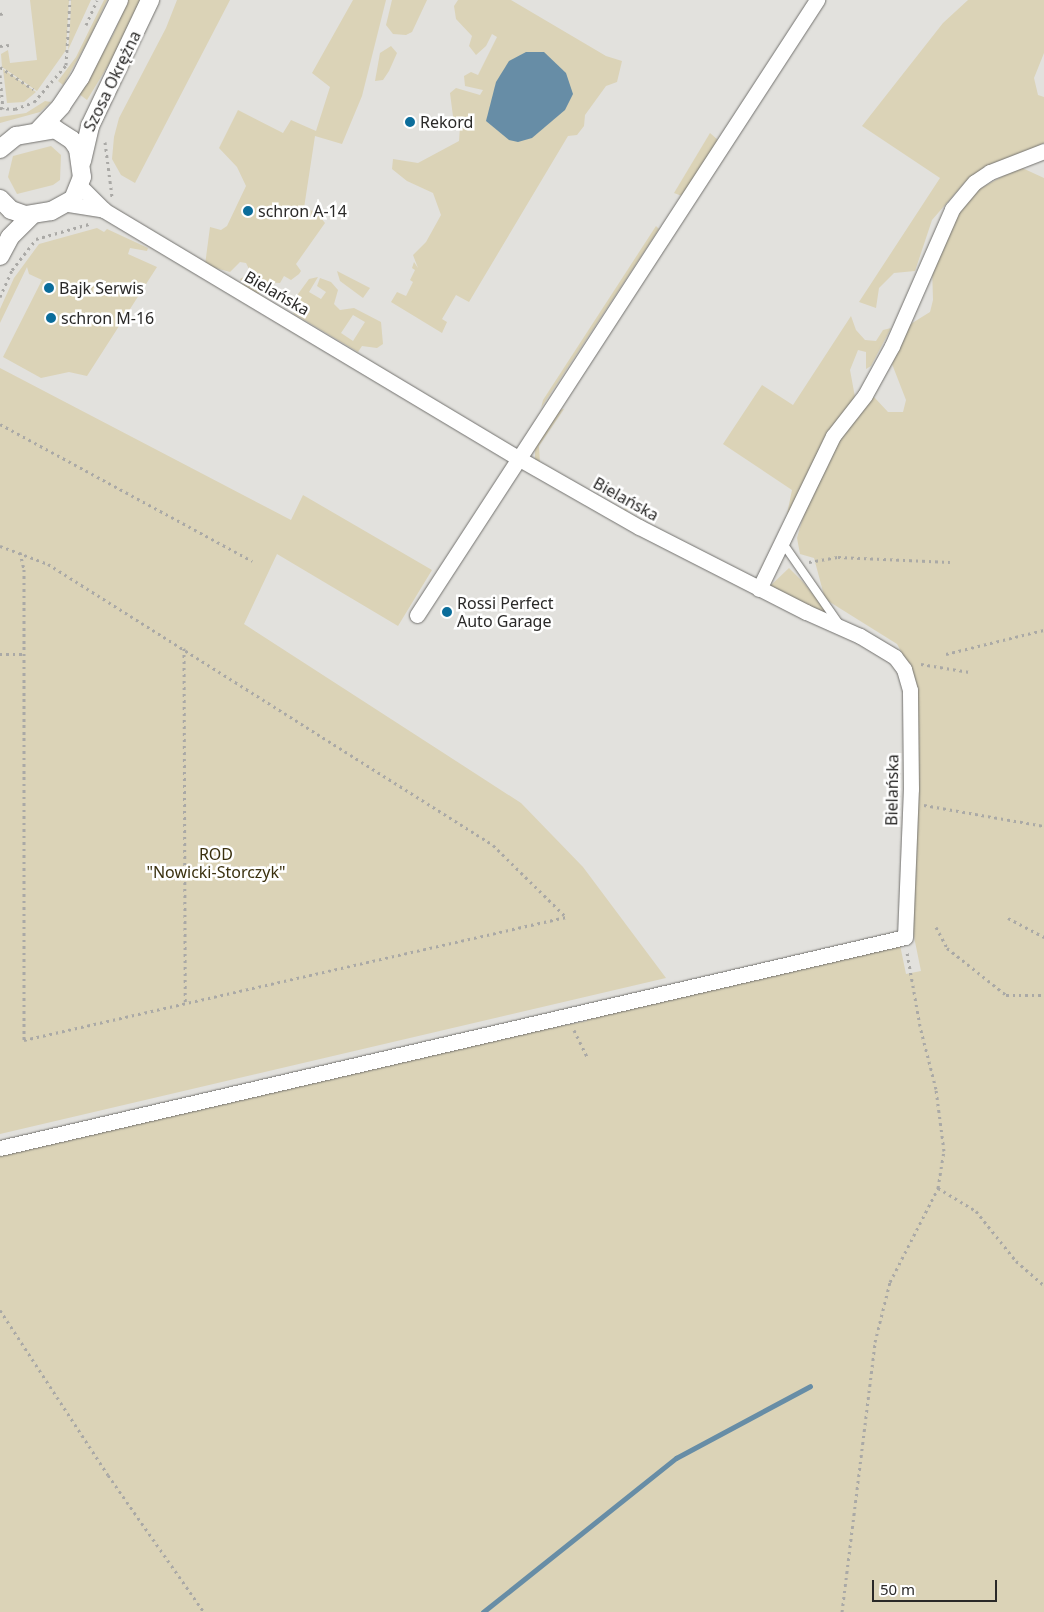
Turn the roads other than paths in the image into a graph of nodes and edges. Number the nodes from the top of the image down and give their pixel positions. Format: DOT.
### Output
graph roads {
  1 [pos="119,0"];
  2 [pos="150,0"];
  3 [pos="818,0"];
  4 [pos="39,130"];
  5 [pos="8,136"];
  6 [pos="0,149"];
  7 [pos="1044,151"];
  8 [pos="82,164"];
  9 [pos="80,186"];
  10 [pos="0,199"];
  11 [pos="68,204"];
  12 [pos="104,210"];
  13 [pos="37,214"];
  14 [pos="0,256"];
  15 [pos="518,458"];
  16 [pos="782,542"];
  17 [pos="759,589"];
  18 [pos="417,616"];
  19 [pos="842,628"];
  20 [pos="0,1148"];
  1 -- 4 [label="street, Szosa Okrężna"];
  2 -- 8 [label="street, Szosa Okrężna"];
  3 -- 15 [label="street"];
  4 -- 5 [label="street"];
  4 -- 8 [label="street"];
  5 -- 6 [label="street"];
  7 -- 16 [label="street"];
  8 -- 9 [label="street, Szosa Okrężna"];
  9 -- 11 [label="street"];
  9 -- 12 [label="street, Bielańska"];
  10 -- 13 [label="street"];
  11 -- 12 [label="street, Bielańska"];
  11 -- 13 [label="street"];
  12 -- 15 [label="street, Bielańska"];
  13 -- 14 [label="street"];
  15 -- 17 [label="street, Bielańska"];
  15 -- 18 [label="street"];
  16 -- 17 [label="street"];
  16 -- 19 [label="lane"];
  17 -- 19 [label="street, Bielańska"];
  19 -- 20 [label="street, Bielańska"];
}
